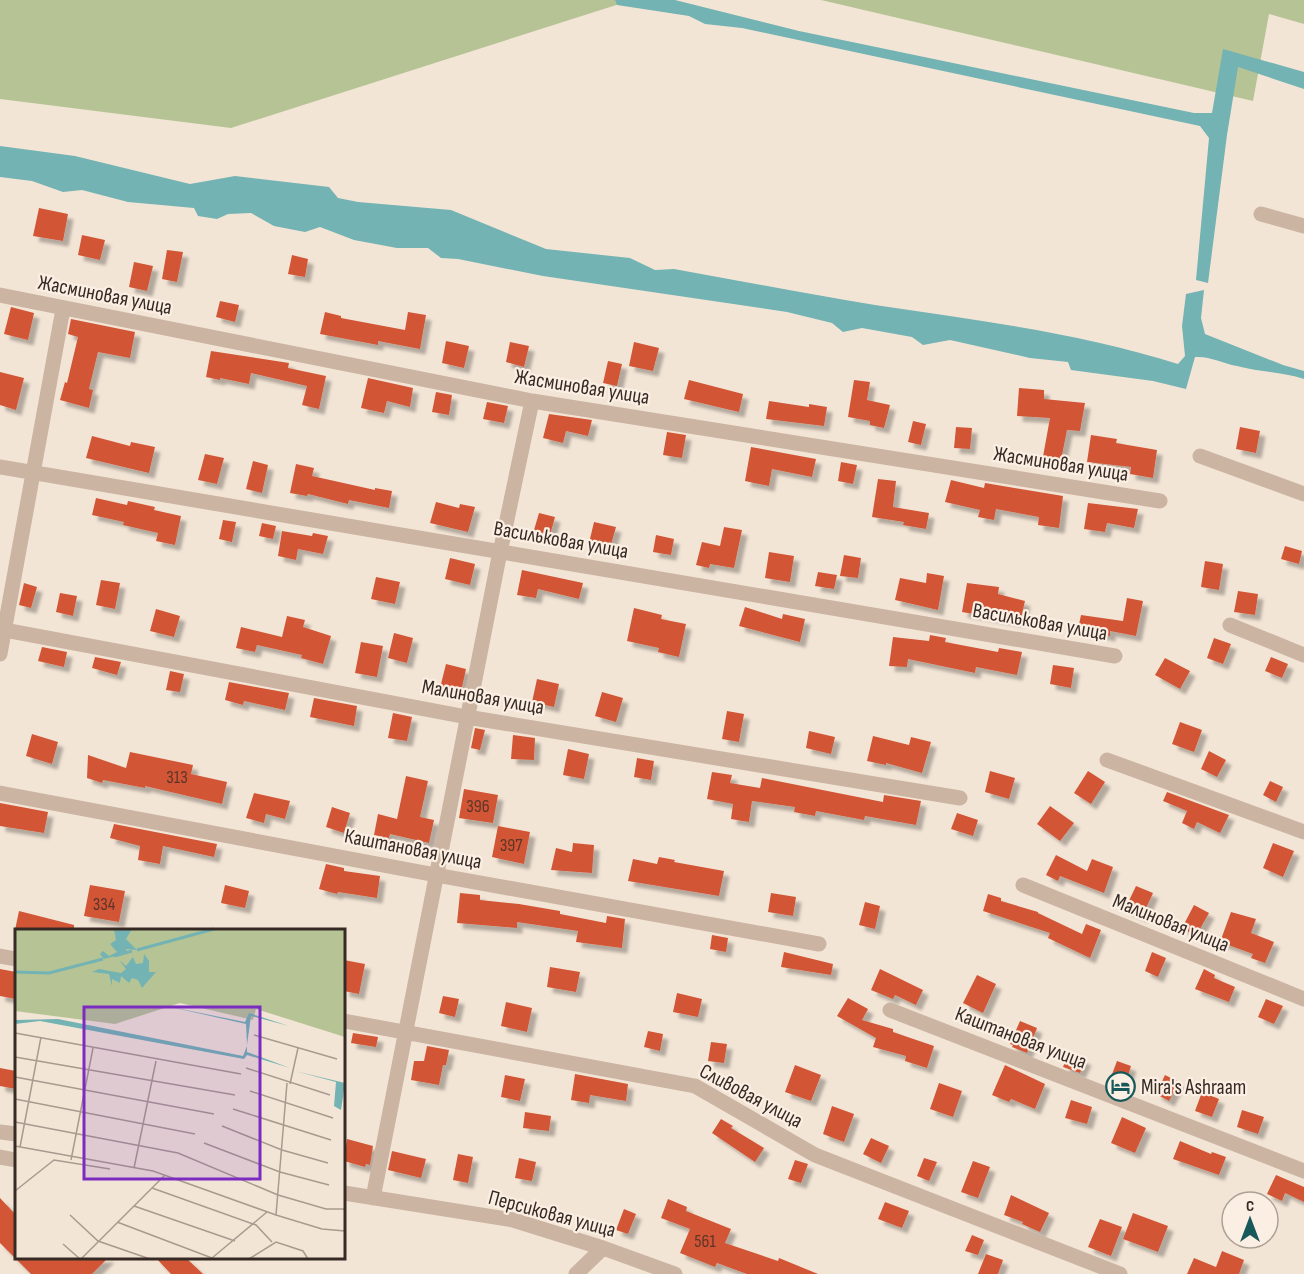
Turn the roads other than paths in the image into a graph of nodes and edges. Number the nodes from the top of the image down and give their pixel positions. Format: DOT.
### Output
graph roads {
  1 [pos="1261,214"];
  2 [pos="1304,226"];
  3 [pos="0,295"];
  4 [pos="63,309"];
  5 [pos="532,401"];
  6 [pos="1200,456"];
  7 [pos="0,467"];
  8 [pos="34,474"];
  9 [pos="1304,494"];
  10 [pos="1160,501"];
  11 [pos="500,551"];
  12 [pos="1230,625"];
  13 [pos="3,630"];
  14 [pos="0,654"];
  15 [pos="1304,655"];
  16 [pos="1115,656"];
  17 [pos="467,717"];
  18 [pos="1107,760"];
  19 [pos="0,792"];
  20 [pos="960,798"];
  21 [pos="1304,832"];
  22 [pos="436,875"];
  23 [pos="1023,885"];
  24 [pos="819,944"];
  25 [pos="0,956"];
  26 [pos="15,959"];
  27 [pos="1304,999"];
  28 [pos="890,1010"];
  29 [pos="345,1021"];
  30 [pos="405,1032"];
  31 [pos="0,1132"];
  32 [pos="15,1134"];
  33 [pos="0,1157"];
  34 [pos="15,1160"];
  35 [pos="1304,1171"];
  36 [pos="345,1193"];
  37 [pos="373,1198"];
  38 [pos="603,1248"];
  39 [pos="576,1274"];
  40 [pos="675,1274"];
  41 [pos="1120,1274"];
  1 -- 2 [label="street"];
  3 -- 4 [label="street, Жасминовая улица"];
  4 -- 5 [label="street, Жасминовая улица"];
  4 -- 8 [label="street"];
  5 -- 10 [label="street, Жасминовая улица"];
  5 -- 11 [label="street"];
  6 -- 9 [label="street"];
  7 -- 8 [label="street, Васильковая улица"];
  8 -- 11 [label="street, Васильковая улица"];
  8 -- 13 [label="street"];
  11 -- 16 [label="street, Васильковая улица"];
  11 -- 17 [label="street"];
  12 -- 15 [label="street"];
  13 -- 14 [label="street"];
  13 -- 17 [label="street, Малиновая улица"];
  17 -- 20 [label="street, Малиновая улица"];
  17 -- 22 [label="street"];
  18 -- 21 [label="street"];
  19 -- 22 [label="street, Каштановая улица"];
  22 -- 24 [label="street, Каштановая улица"];
  22 -- 30 [label="street"];
  23 -- 27 [label="street, Малиновая улица"];
  25 -- 26 [label="street"];
  28 -- 35 [label="street, Каштановая улица"];
  29 -- 30 [label="street, Сливовая улица"];
  30 -- 37 [label="street"];
  30 -- 41 [label="street, Сливовая улица"];
  31 -- 32 [label="street"];
  33 -- 34 [label="street"];
  36 -- 37 [label="street, Персиковая улица"];
  37 -- 38 [label="street, Персиковая улица"];
  38 -- 39 [label="street"];
  38 -- 40 [label="street, Персиковая улица"];
}
